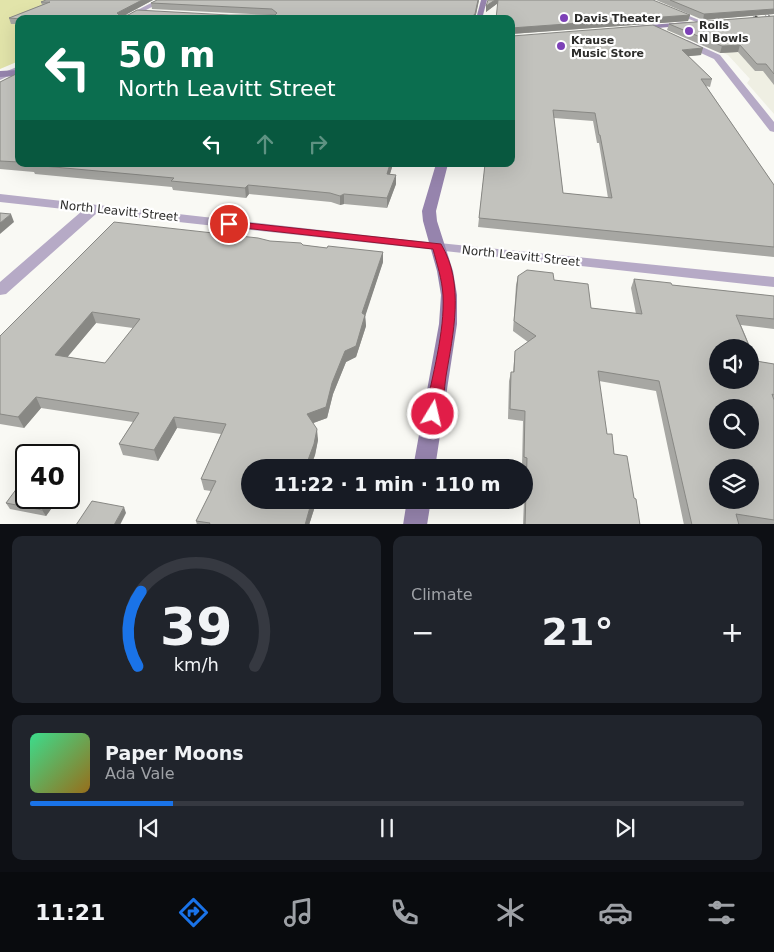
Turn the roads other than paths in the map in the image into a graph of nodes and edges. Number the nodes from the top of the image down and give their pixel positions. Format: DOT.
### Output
graph roads {
  1 [pos="162,0"];
  2 [pos="484,0"];
  3 [pos="646,0"];
  4 [pos="137,12"];
  5 [pos="154,13"];
  6 [pos="131,15"];
  7 [pos="480,15"];
  8 [pos="703,23"];
  9 [pos="712,23"];
  10 [pos="650,27"];
  11 [pos="631,29"];
  12 [pos="15,70"];
  13 [pos="15,73"];
  14 [pos="2,75"];
  15 [pos="774,129"];
  16 [pos="441,167"];
  17 [pos="0,198"];
  18 [pos="93,209"];
  19 [pos="437,247"];
  20 [pos="774,282"];
  21 [pos="0,290"];
  22 [pos="426,459"];
  23 [pos="417,509"];
  24 [pos="414,524"];
  1 -- 4 [label="street"];
  2 -- 7 [label="street"];
  3 -- 8 [label="street"];
  4 -- 5 [label="street"];
  4 -- 6 [label="street"];
  8 -- 9 [label="street"];
  8 -- 10 [label="street"];
  10 -- 11 [label="street"];
  10 -- 15 [label="street"];
  12 -- 14 [label="street"];
  13 -- 14 [label="street"];
  16 -- 19 [label="street"];
  17 -- 18 [label="street, North Leavitt Street"];
  18 -- 19 [label="street, North Leavitt Street"];
  18 -- 21 [label="street"];
  19 -- 20 [label="street, North Leavitt Street"];
  19 -- 22 [label="street"];
  23 -- 24 [label="street"];
}
